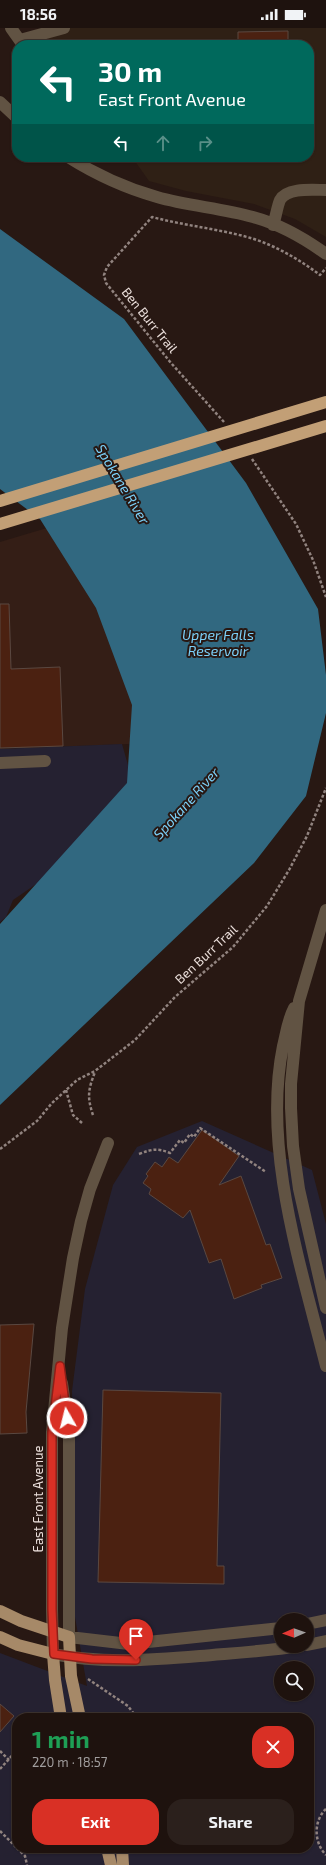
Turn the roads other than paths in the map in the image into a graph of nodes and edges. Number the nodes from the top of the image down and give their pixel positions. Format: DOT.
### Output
graph roads {
  1 [pos="11,28"];
  2 [pos="64,28"];
  3 [pos="20,40"];
  4 [pos="28,40"];
  5 [pos="0,102"];
  6 [pos="12,113"];
  7 [pos="77,162"];
  8 [pos="326,190"];
  9 [pos="273,225"];
  10 [pos="326,254"];
  11 [pos="326,402"];
  12 [pos="326,426"];
  13 [pos="0,501"];
  14 [pos="0,524"];
  15 [pos="45,761"];
  16 [pos="0,763"];
  17 [pos="326,910"];
  18 [pos="299,1001"];
  19 [pos="108,1143"];
  20 [pos="326,1308"];
  21 [pos="60,1366"];
  22 [pos="326,1366"];
  23 [pos="0,1611"];
  24 [pos="326,1620"];
  25 [pos="314,1623"];
  26 [pos="274,1629"];
  27 [pos="52,1631"];
  28 [pos="0,1637"];
  29 [pos="69,1637"];
  30 [pos="326,1641"];
  31 [pos="314,1644"];
  32 [pos="274,1649"];
  33 [pos="54,1654"];
  34 [pos="70,1657"];
  35 [pos="60,1713"];
  36 [pos="79,1713"];
  37 [pos="108,1853"];
  38 [pos="122,1853"];
  39 [pos="111,1865"];
  40 [pos="123,1865"];
  1 -- 3 [label="street"];
  2 -- 4 [label="street"];
  5 -- 6 [label="street"];
  7 -- 9 [label="street"];
  8 -- 9 [label="street"];
  9 -- 10 [label="street"];
  11 -- 13 [label="highway, bridge"];
  12 -- 14 [label="highway, bridge"];
  15 -- 16 [label="street"];
  17 -- 18 [label="street"];
  18 -- 20 [label="street"];
  18 -- 22 [label="street"];
  19 -- 21 [label="street, East Front Avenue"];
  21 -- 27 [label="street, East Front Avenue"];
  21 -- 29 [label="street, East Front Avenue"];
  23 -- 27 [label="main road"];
  24 -- 25 [label="street"];
  26 -- 29 [label="street"];
  27 -- 29 [label="main road"];
  27 -- 33 [label="street, East Front Avenue"];
  28 -- 33 [label="main road"];
  29 -- 34 [label="main road"];
  30 -- 31 [label="street"];
  32 -- 34 [label="street"];
  33 -- 34 [label="street"];
  33 -- 35 [label="main road"];
  34 -- 36 [label="main road"];
  37 -- 39 [label="main road"];
  38 -- 40 [label="main road"];
}
